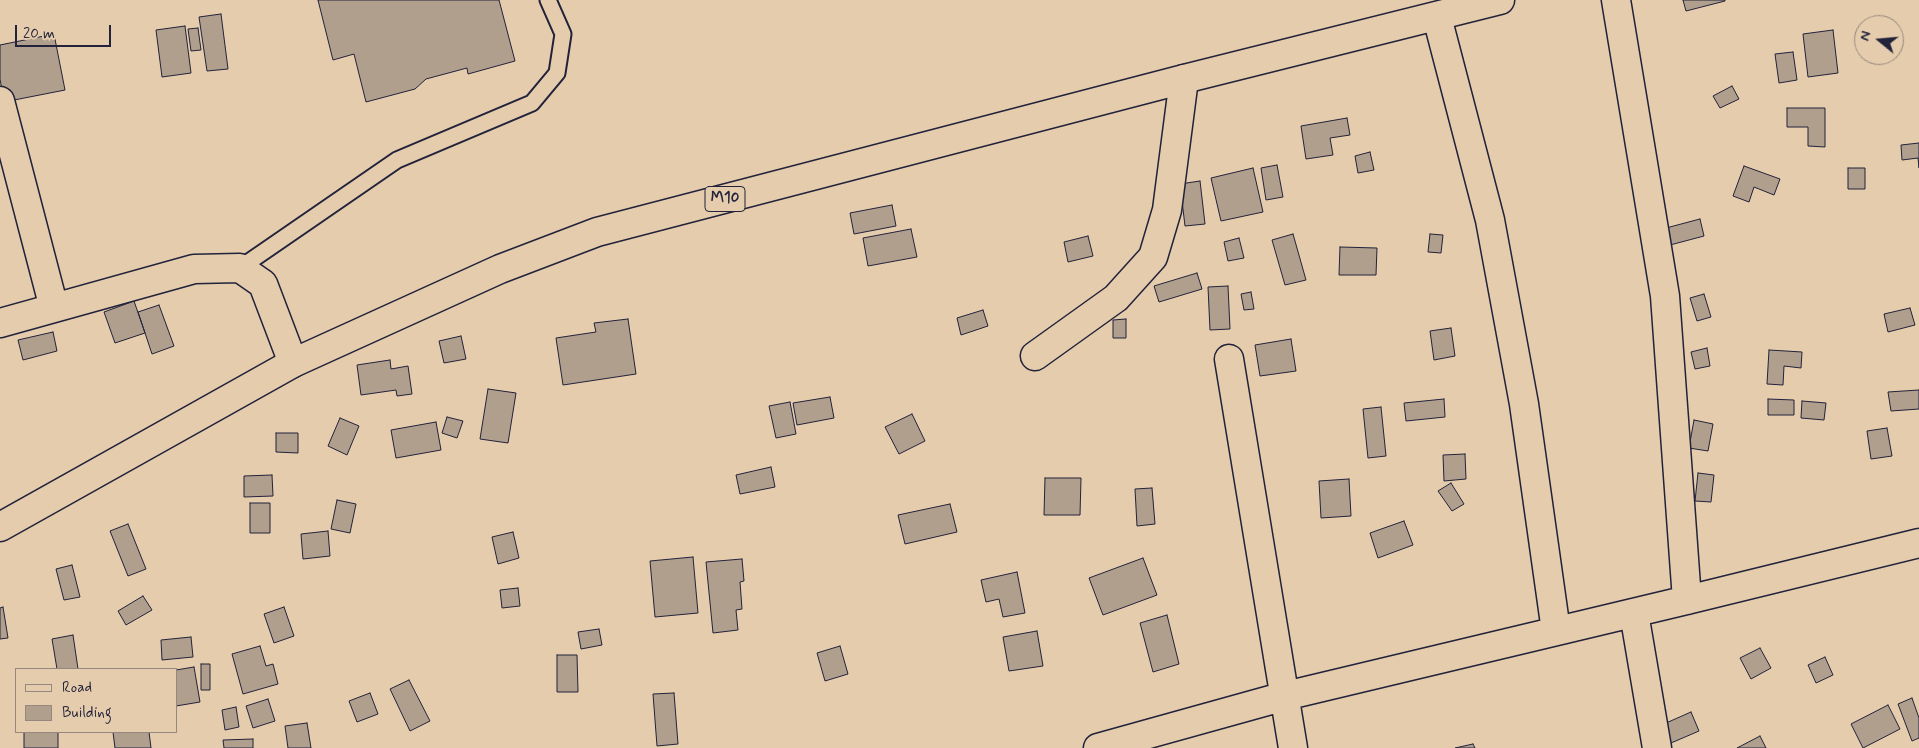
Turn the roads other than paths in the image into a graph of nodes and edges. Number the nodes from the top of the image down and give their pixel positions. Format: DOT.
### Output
graph roads {
  1 [pos="548,0"];
  2 [pos="1500,0"];
  3 [pos="1616,0"];
  4 [pos="1437,17"];
  5 [pos="1184,79"];
  6 [pos="0,101"];
  7 [pos="240,268"];
  8 [pos="54,308"];
  9 [pos="0,323"];
  10 [pos="1034,356"];
  11 [pos="1229,359"];
  12 [pos="293,363"];
  13 [pos="0,527"];
  14 [pos="1919,543"];
  15 [pos="1687,600"];
  16 [pos="1634,613"];
  17 [pos="1556,631"];
  18 [pos="1286,696"];
  19 [pos="1098,748"];
  20 [pos="1293,748"];
  21 [pos="1657,748"];
  1 -- 7 [label="lane"];
  2 -- 4 [label="street, M10"];
  3 -- 15 [label="street"];
  4 -- 5 [label="street, M10"];
  4 -- 17 [label="street"];
  5 -- 10 [label="street"];
  5 -- 12 [label="street, M10"];
  6 -- 8 [label="street"];
  7 -- 8 [label="street"];
  7 -- 12 [label="street"];
  8 -- 9 [label="street"];
  11 -- 18 [label="street"];
  12 -- 13 [label="street, M10"];
  14 -- 15 [label="street"];
  15 -- 16 [label="street"];
  16 -- 17 [label="street"];
  16 -- 21 [label="street"];
  17 -- 18 [label="street"];
  18 -- 19 [label="street"];
  18 -- 20 [label="street"];
}
